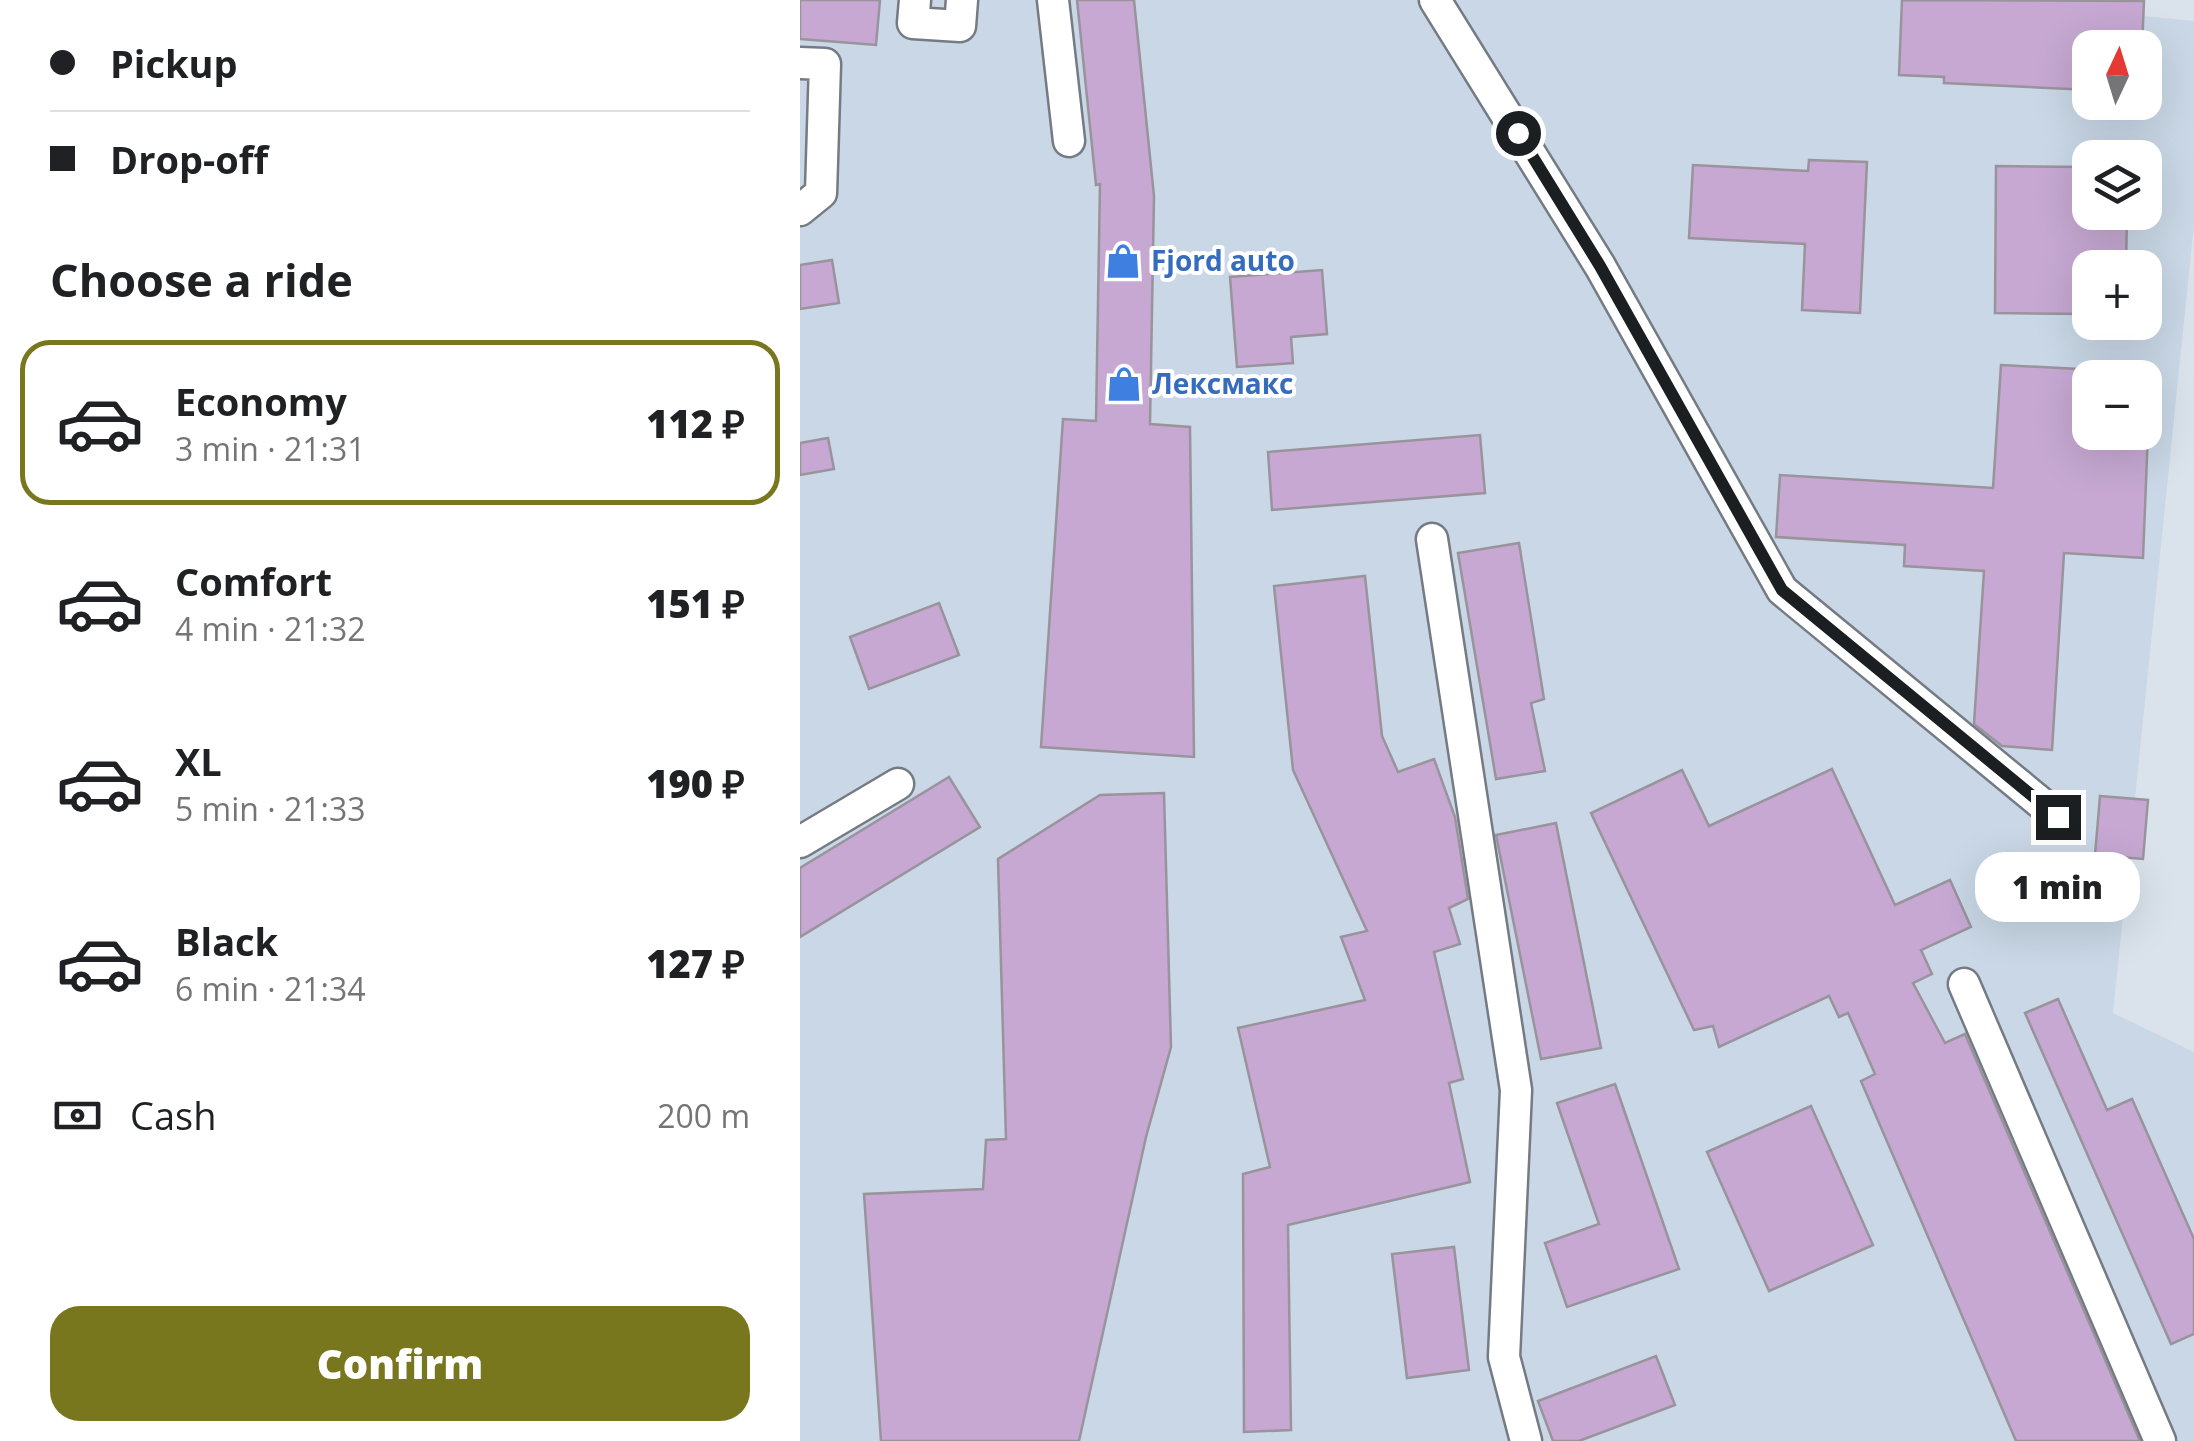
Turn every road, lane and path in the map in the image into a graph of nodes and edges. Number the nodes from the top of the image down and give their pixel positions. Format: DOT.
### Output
graph roads {
  1 [pos="914,0"];
  2 [pos="962,0"];
  3 [pos="1053,0"];
  4 [pos="1436,0"];
  5 [pos="800,62"];
  6 [pos="1069,141"];
  7 [pos="800,210"];
  8 [pos="1432,539"];
  9 [pos="898,784"];
  10 [pos="2058,817"];
  11 [pos="800,842"];
  12 [pos="1964,984"];
  13 [pos="1526,1441"];
  14 [pos="2160,1441"];
  1 -- 2 [label="lane"];
  3 -- 6 [label="lane"];
  4 -- 10 [label="lane"];
  5 -- 7 [label="lane"];
  8 -- 13 [label="lane"];
  9 -- 11 [label="lane"];
  12 -- 14 [label="lane"];
}
